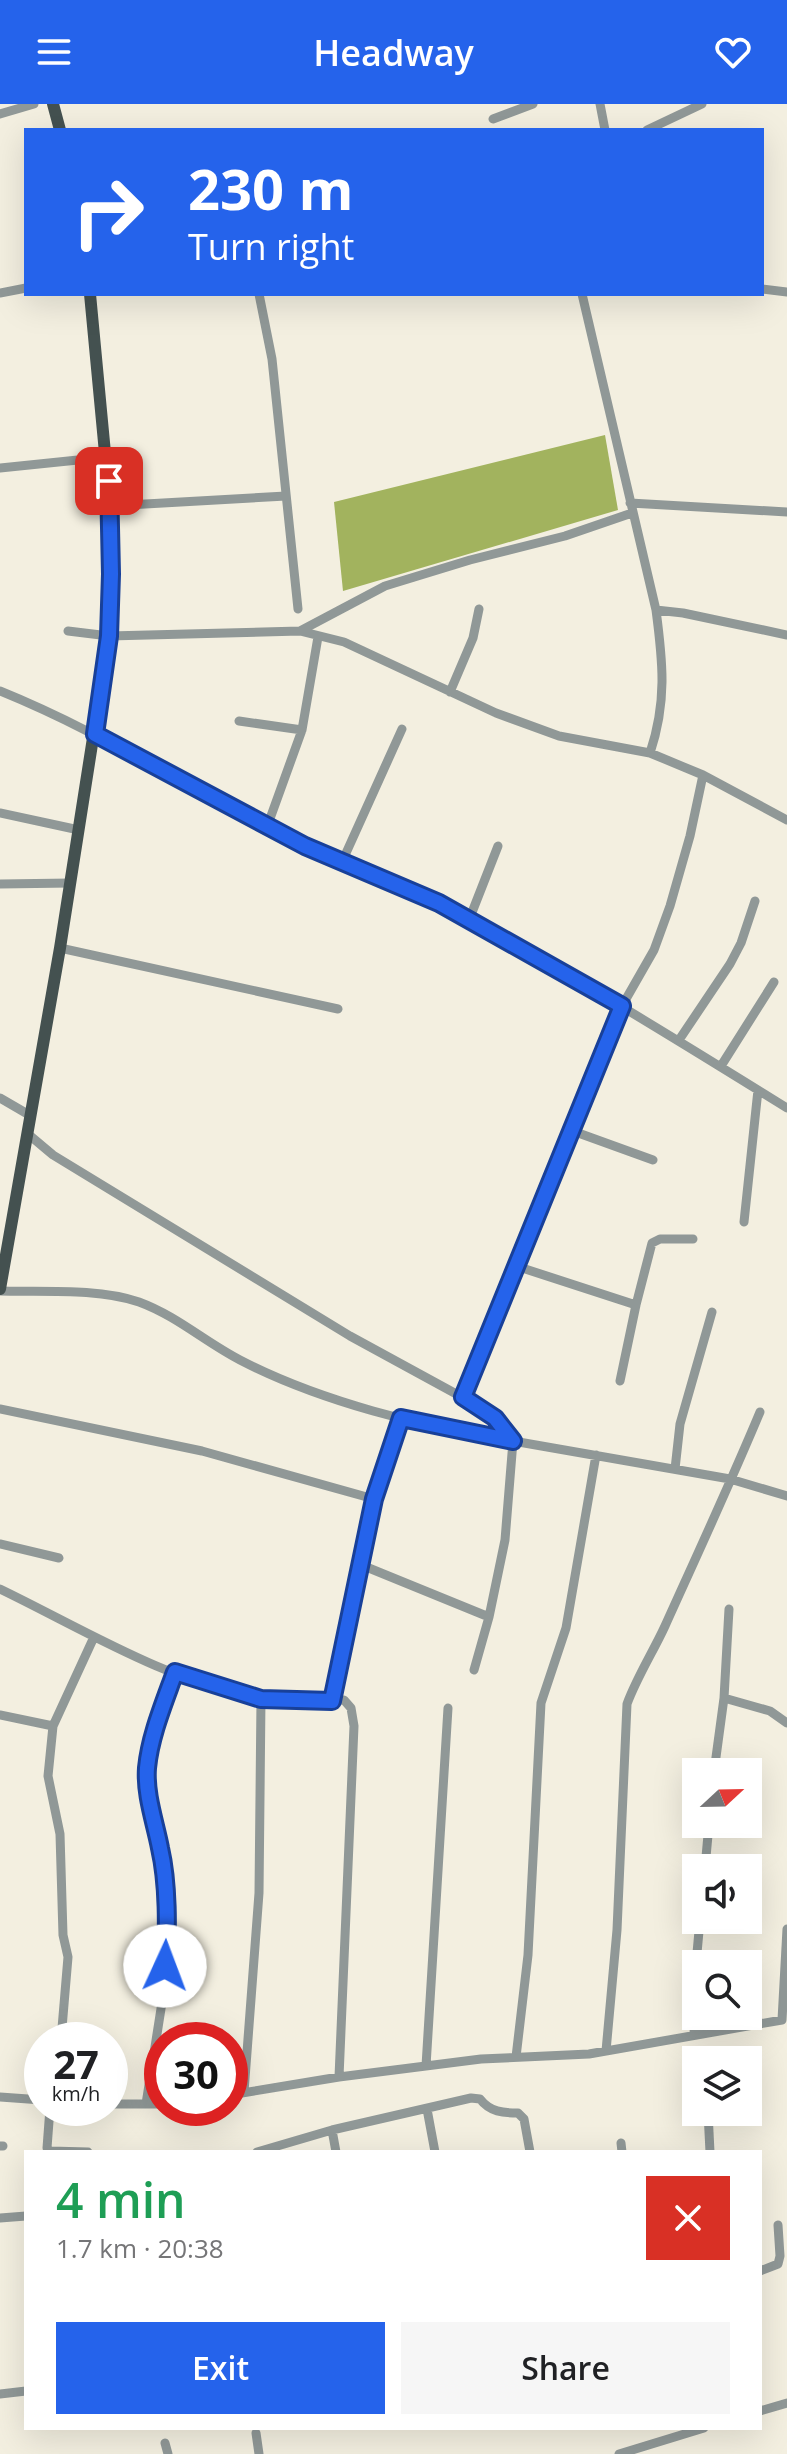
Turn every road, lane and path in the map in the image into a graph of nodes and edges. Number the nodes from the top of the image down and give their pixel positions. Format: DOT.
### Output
graph roads {
  1 [pos="34,104"];
  2 [pos="53,104"];
  3 [pos="533,104"];
  4 [pos="600,104"];
  5 [pos="702,104"];
  6 [pos="0,114"];
  7 [pos="493,119"];
  8 [pos="59,128"];
  9 [pos="605,128"];
  10 [pos="651,128"];
  11 [pos="24,288"];
  12 [pos="764,289"];
  13 [pos="787,292"];
  14 [pos="0,293"];
  15 [pos="90,296"];
  16 [pos="259,296"];
  17 [pos="582,296"];
  18 [pos="107,457"];
  19 [pos="0,468"];
  20 [pos="286,496"];
  21 [pos="110,506"];
  22 [pos="631,508"];
  23 [pos="787,512"];
  24 [pos="298,609"];
  25 [pos="479,609"];
  26 [pos="656,610"];
  27 [pos="68,631"];
  28 [pos="300,631"];
  29 [pos="787,635"];
  30 [pos="109,636"];
  31 [pos="318,637"];
  32 [pos="0,691"];
  33 [pos="450,692"];
  34 [pos="239,721"];
  35 [pos="402,729"];
  36 [pos="302,730"];
  37 [pos="95,734"];
  38 [pos="650,753"];
  39 [pos="703,775"];
  40 [pos="0,813"];
  41 [pos="787,820"];
  42 [pos="267,827"];
  43 [pos="79,830"];
  44 [pos="498,846"];
  45 [pos="342,862"];
  46 [pos="71,883"];
  47 [pos="0,884"];
  48 [pos="755,901"];
  49 [pos="469,920"];
  50 [pos="60,948"];
  51 [pos="774,982"];
  52 [pos="622,1006"];
  53 [pos="338,1009"];
  54 [pos="679,1040"];
  55 [pos="721,1066"];
  56 [pos="758,1090"];
  57 [pos="0,1098"];
  58 [pos="787,1108"];
  59 [pos="31,1116"];
  60 [pos="570,1130"];
  61 [pos="28,1134"];
  62 [pos="653,1160"];
  63 [pos="744,1222"];
  64 [pos="5,1230"];
  65 [pos="693,1239"];
  66 [pos="516,1266"];
  67 [pos="0,1290"];
  68 [pos="636,1305"];
  69 [pos="712,1312"];
  70 [pos="620,1381"];
  71 [pos="463,1397"];
  72 [pos="0,1409"];
  73 [pos="760,1412"];
  74 [pos="401,1418"];
  75 [pos="513,1441"];
  76 [pos="596,1455"];
  77 [pos="675,1469"];
  78 [pos="730,1479"];
  79 [pos="787,1496"];
  80 [pos="374,1499"];
  81 [pos="0,1544"];
  82 [pos="59,1558"];
  83 [pos="359,1564"];
  84 [pos="0,1589"];
  85 [pos="729,1609"];
  86 [pos="489,1617"];
  87 [pos="94,1637"];
  88 [pos="474,1670"];
  89 [pos="175,1672"];
  90 [pos="724,1698"];
  91 [pos="261,1699"];
  92 [pos="332,1701"];
  93 [pos="448,1708"];
  94 [pos="0,1715"];
  95 [pos="787,1723"];
  96 [pos="53,1726"];
  97 [pos="716,1758"];
  98 [pos="787,1929"];
  99 [pos="785,2020"];
  100 [pos="63,2022"];
  101 [pos="159,2022"];
  102 [pos="694,2030"];
  103 [pos="694,2035"];
  104 [pos="248,2043"];
  105 [pos="606,2051"];
  106 [pos="516,2057"];
  107 [pos="426,2066"];
  108 [pos="339,2077"];
  109 [pos="248,2091"];
  110 [pos="0,2097"];
  111 [pos="24,2099"];
  112 [pos="427,2109"];
  113 [pos="49,2126"];
  114 [pos="709,2126"];
  115 [pos="332,2130"];
  116 [pos="49,2150"];
  117 [pos="264,2150"];
  118 [pos="336,2150"];
  119 [pos="435,2150"];
  120 [pos="530,2150"];
  121 [pos="710,2150"];
  122 [pos="24,2216"];
  123 [pos="0,2218"];
  124 [pos="778,2225"];
  125 [pos="762,2270"];
  126 [pos="24,2391"];
  127 [pos="0,2394"];
  128 [pos="787,2403"];
  129 [pos="762,2410"];
  130 [pos="680,2431"];
  131 [pos="256,2433"];
  132 [pos="259,2454"];
  133 [pos="619,2454"];
  1 -- 6 [label="street"];
  2 -- 8 [label="main road"];
  3 -- 7 [label="street"];
  4 -- 9 [label="street"];
  5 -- 10 [label="street"];
  11 -- 14 [label="street"];
  12 -- 13 [label="street"];
  15 -- 18 [label="main road"];
  16 -- 20 [label="street"];
  17 -- 22 [label="street"];
  18 -- 19 [label="street"];
  18 -- 21 [label="main road"];
  20 -- 21 [label="street"];
  20 -- 24 [label="street"];
  21 -- 30 [label="main road"];
  22 -- 23 [label="street"];
  22 -- 26 [label="street"];
  22 -- 28 [label="street"];
  25 -- 33 [label="street"];
  26 -- 29 [label="street"];
  26 -- 38 [label="street"];
  27 -- 30 [label="street"];
  28 -- 30 [label="street"];
  28 -- 31 [label="street"];
  30 -- 37 [label="main road"];
  31 -- 33 [label="street"];
  31 -- 36 [label="street"];
  32 -- 37 [label="street"];
  33 -- 38 [label="street"];
  34 -- 36 [label="street"];
  35 -- 45 [label="street"];
  36 -- 42 [label="street"];
  37 -- 42 [label="street"];
  37 -- 43 [label="main road"];
  38 -- 39 [label="street"];
  39 -- 41 [label="street"];
  39 -- 52 [label="street"];
  40 -- 43 [label="street"];
  42 -- 45 [label="street"];
  43 -- 46 [label="main road"];
  44 -- 49 [label="street"];
  45 -- 49 [label="street"];
  46 -- 47 [label="street"];
  46 -- 50 [label="main road"];
  48 -- 54 [label="street"];
  49 -- 52 [label="street"];
  50 -- 53 [label="street"];
  50 -- 59 [label="main road"];
  51 -- 55 [label="street"];
  52 -- 54 [label="street"];
  52 -- 60 [label="street"];
  54 -- 55 [label="street"];
  55 -- 56 [label="street"];
  56 -- 58 [label="street"];
  56 -- 63 [label="street"];
  57 -- 59 [label="street"];
  59 -- 61 [label="main road"];
  60 -- 62 [label="street"];
  60 -- 66 [label="street"];
  61 -- 64 [label="main road"];
  61 -- 71 [label="street"];
  64 -- 67 [label="main road"];
  65 -- 68 [label="street"];
  66 -- 68 [label="street"];
  66 -- 71 [label="street"];
  67 -- 74 [label="street"];
  68 -- 70 [label="street"];
  69 -- 77 [label="street"];
  71 -- 75 [label="street"];
  72 -- 80 [label="street"];
  73 -- 78 [label="street"];
  74 -- 75 [label="street"];
  74 -- 80 [label="street"];
  75 -- 76 [label="street"];
  75 -- 86 [label="street"];
  76 -- 77 [label="street"];
  76 -- 106 [label="street"];
  77 -- 78 [label="street"];
  78 -- 79 [label="street"];
  78 -- 105 [label="street"];
  80 -- 83 [label="street"];
  81 -- 82 [label="street"];
  83 -- 86 [label="street"];
  83 -- 92 [label="street"];
  84 -- 87 [label="street"];
  85 -- 90 [label="street"];
  86 -- 88 [label="street"];
  87 -- 89 [label="street"];
  87 -- 96 [label="street"];
  89 -- 91 [label="street"];
  89 -- 101 [label="street"];
  90 -- 95 [label="street"];
  90 -- 97 [label="street"];
  91 -- 92 [label="street"];
  91 -- 104 [label="street"];
  92 -- 108 [label="street"];
  93 -- 107 [label="street"];
  94 -- 96 [label="street"];
  96 -- 100 [label="street"];
  98 -- 99 [label="street"];
  99 -- 103 [label="street"];
  102 -- 103 [label="street"];
  103 -- 105 [label="street"];
  105 -- 106 [label="street"];
  106 -- 107 [label="street"];
  107 -- 108 [label="street"];
  108 -- 109 [label="street"];
  110 -- 111 [label="street"];
  112 -- 115 [label="street"];
  112 -- 119 [label="street"];
  112 -- 120 [label="street"];
  113 -- 116 [label="street"];
  114 -- 121 [label="street"];
  115 -- 117 [label="street"];
  115 -- 118 [label="street"];
  122 -- 123 [label="street"];
  124 -- 125 [label="street"];
  126 -- 127 [label="street"];
  128 -- 129 [label="street"];
  130 -- 133 [label="street"];
  131 -- 132 [label="street"];
}
